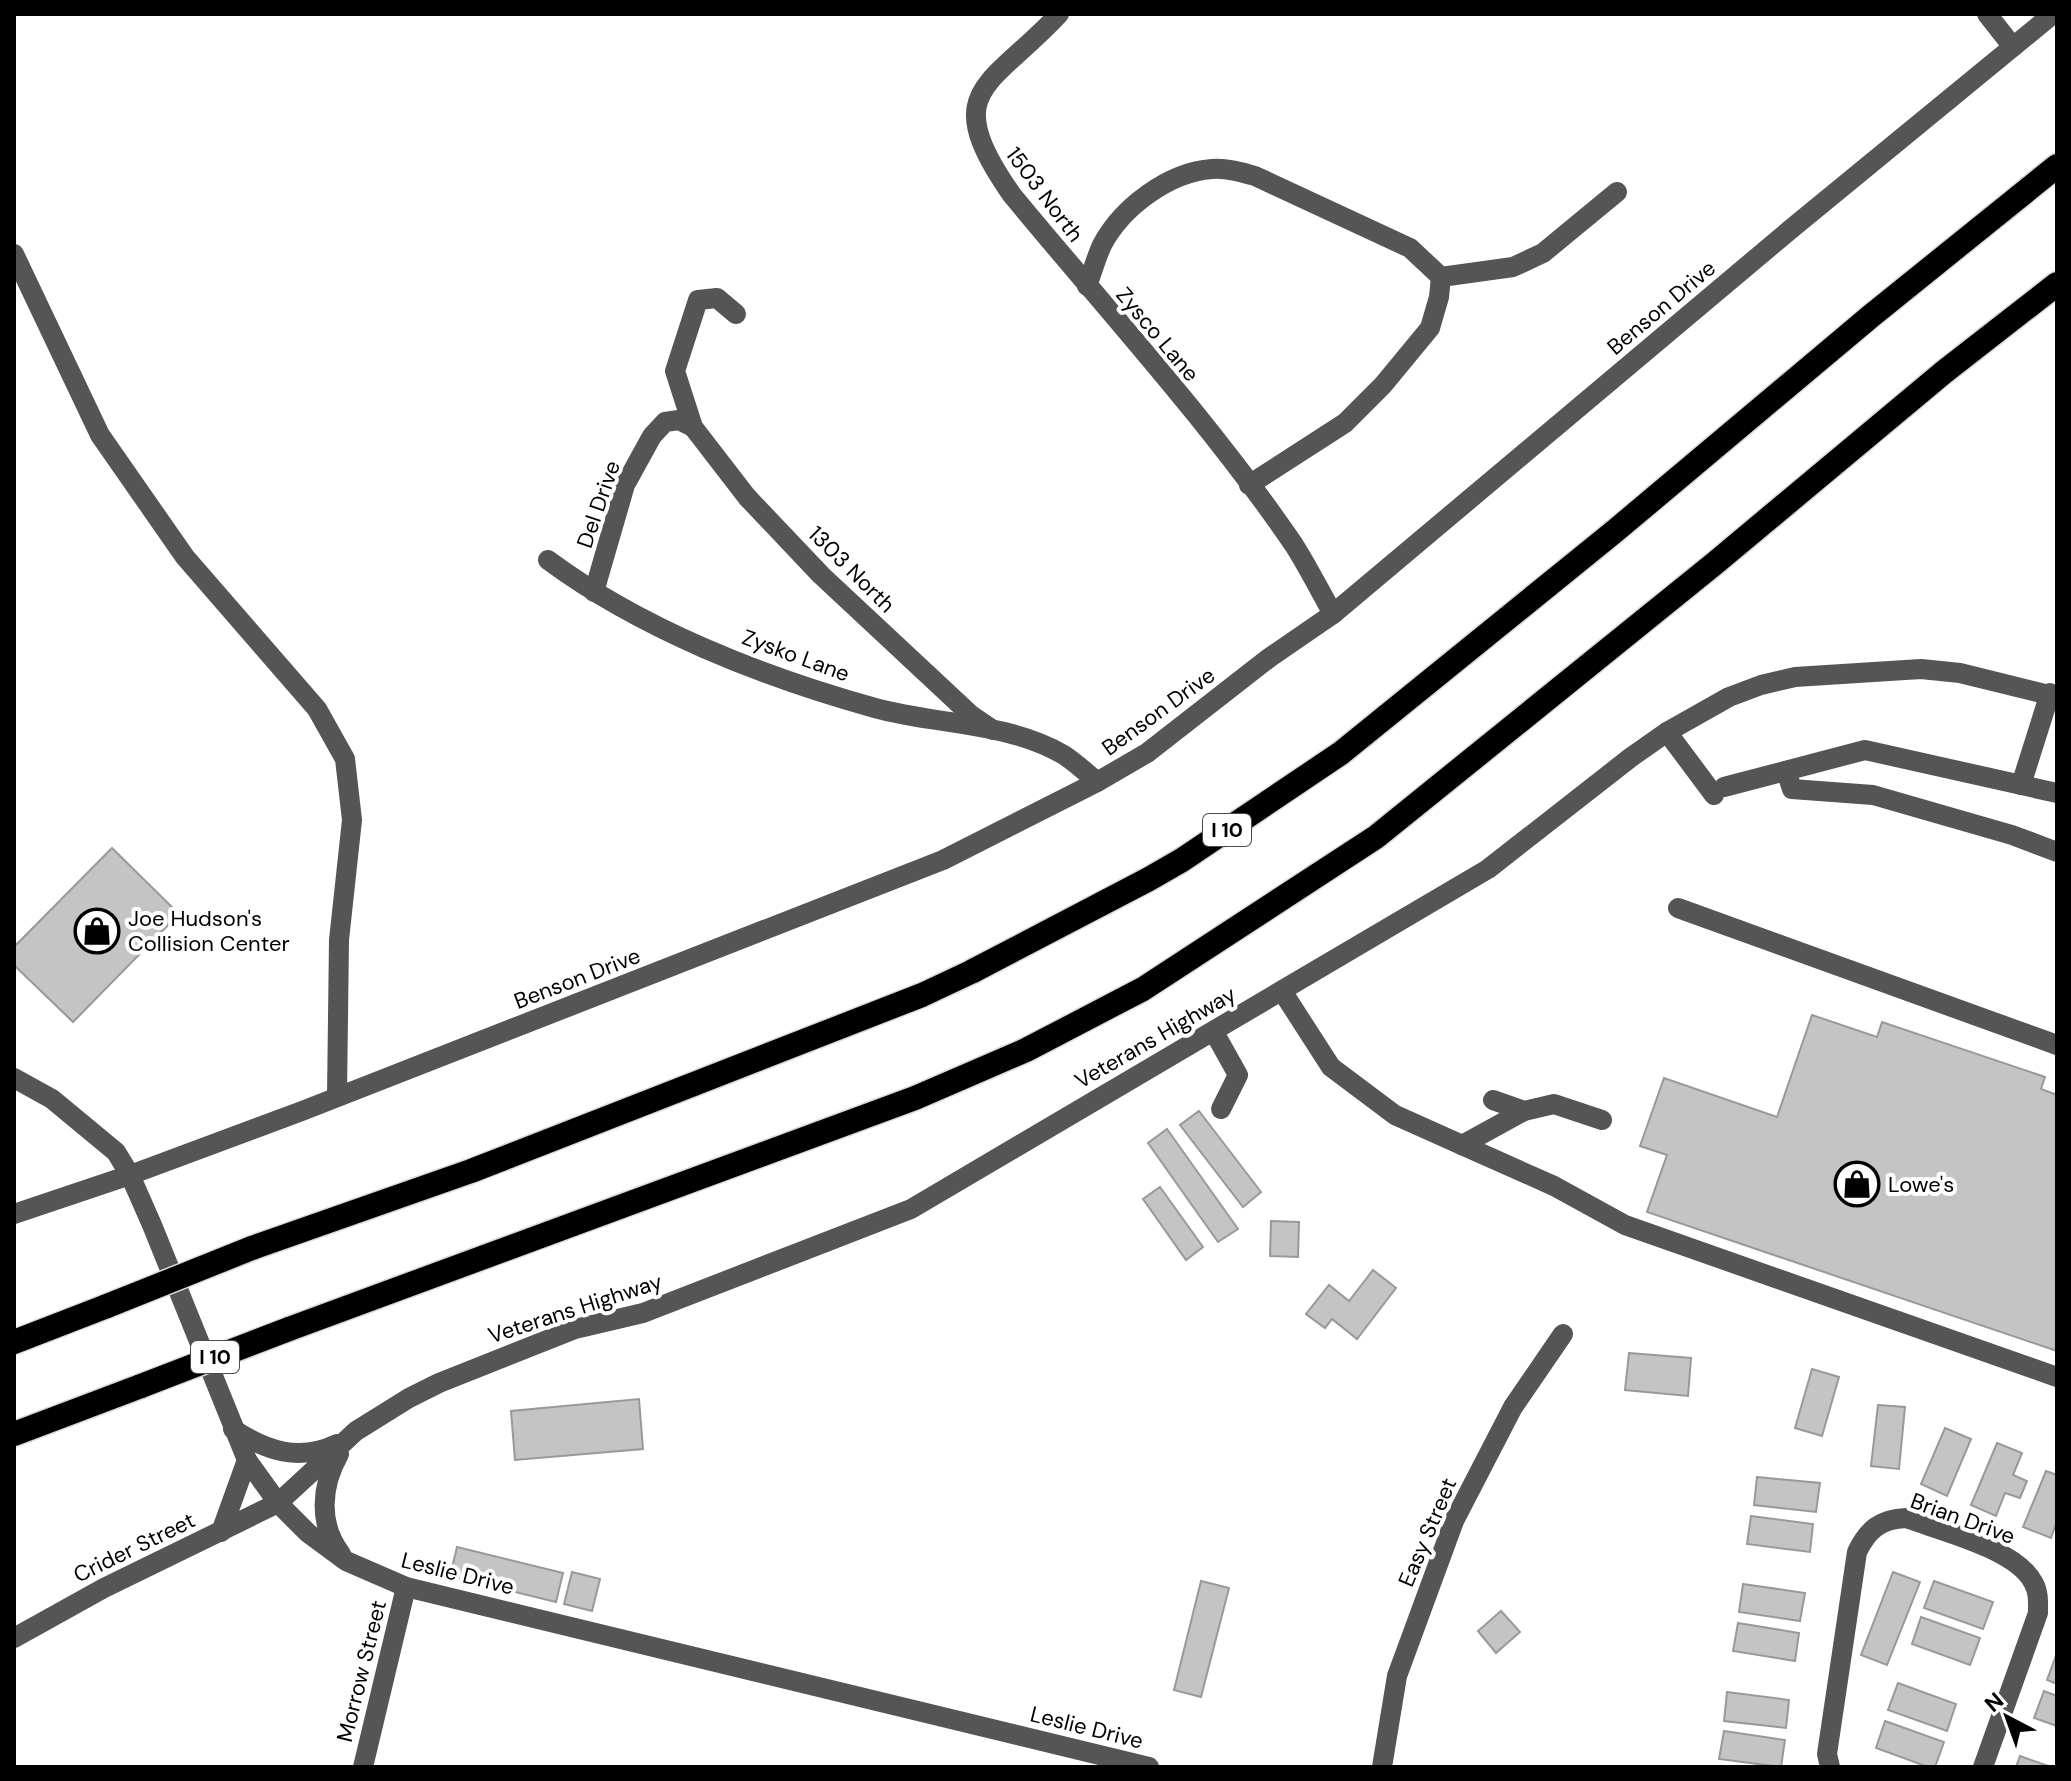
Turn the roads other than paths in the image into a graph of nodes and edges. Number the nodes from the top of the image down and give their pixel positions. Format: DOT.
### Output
graph roads {
  1 [pos="1059,14"];
  2 [pos="1987,14"];
  3 [pos="2053,14"];
  4 [pos="2013,47"];
  5 [pos="2057,151"];
  6 [pos="2057,166"];
  7 [pos="1617,192"];
  8 [pos="14,254"];
  9 [pos="1931,270"];
  10 [pos="1441,277"];
  11 [pos="2056,285"];
  12 [pos="1087,286"];
  13 [pos="736,314"];
  14 [pos="693,427"];
  15 [pos="1249,485"];
  16 [pos="548,560"];
  17 [pos="594,592"];
  18 [pos="1333,614"];
  19 [pos="2053,695"];
  20 [pos="993,730"];
  21 [pos="1667,732"];
  22 [pos="1786,771"];
  23 [pos="1097,782"];
  24 [pos="2021,785"];
  25 [pos="2057,793"];
  26 [pos="2057,852"];
  27 [pos="1678,908"];
  28 [pos="1282,991"];
  29 [pos="1214,1032"];
  30 [pos="2057,1045"];
  31 [pos="14,1078"];
  32 [pos="337,1096"];
  33 [pos="1493,1100"];
  34 [pos="1221,1109"];
  35 [pos="1524,1111"];
  36 [pos="1602,1120"];
  37 [pos="1462,1145"];
  38 [pos="130,1175"];
  39 [pos="14,1214"];
  40 [pos="1563,1334"];
  41 [pos="14,1342"];
  42 [pos="2057,1377"];
  43 [pos="233,1429"];
  44 [pos="14,1434"];
  45 [pos="348,1439"];
  46 [pos="247,1460"];
  47 [pos="278,1503"];
  48 [pos="221,1532"];
  49 [pos="346,1561"];
  50 [pos="406,1587"];
  51 [pos="14,1638"];
  52 [pos="363,1767"];
  53 [pos="1149,1767"];
  54 [pos="1382,1767"];
  55 [pos="1830,1767"];
  56 [pos="1983,1767"];
  1 -- 12 [label="street, 1503 North"];
  2 -- 4 [label="street"];
  3 -- 4 [label="street, Benson Drive"];
  4 -- 18 [label="street, Benson Drive"];
  5 -- 9 [label="highway"];
  6 -- 9 [label="highway, I 10"];
  7 -- 10 [label="street"];
  8 -- 32 [label="street"];
  9 -- 41 [label="highway, I 10, bridge"];
  10 -- 12 [label="street, Zysco Lane"];
  10 -- 15 [label="street"];
  11 -- 44 [label="highway, I 10, bridge"];
  12 -- 15 [label="street, Zysco Lane"];
  13 -- 14 [label="street, 1303 North"];
  14 -- 17 [label="street, Del Drive"];
  14 -- 20 [label="street, 1303 North"];
  15 -- 18 [label="street, Zysco Lane"];
  16 -- 17 [label="street, Zysko Lane"];
  17 -- 20 [label="street, Zysko Lane"];
  18 -- 23 [label="street, Benson Drive"];
  19 -- 21 [label="street, Veterans Highway"];
  19 -- 24 [label="street"];
  20 -- 23 [label="street"];
  21 -- 22 [label="street"];
  21 -- 28 [label="street, Veterans Highway"];
  22 -- 24 [label="street"];
  22 -- 26 [label="street"];
  23 -- 32 [label="street, Benson Drive"];
  24 -- 25 [label="street"];
  27 -- 30 [label="street"];
  28 -- 29 [label="street, Veterans Highway"];
  28 -- 37 [label="street"];
  29 -- 34 [label="street"];
  29 -- 45 [label="street, Veterans Highway"];
  31 -- 38 [label="street, Leslie Drive"];
  32 -- 38 [label="street, Benson Drive"];
  33 -- 35 [label="street"];
  35 -- 36 [label="street"];
  35 -- 37 [label="street"];
  37 -- 42 [label="street"];
  38 -- 39 [label="street, Benson Drive"];
  38 -- 43 [label="street, Leslie Drive"];
  40 -- 54 [label="street, Easy Street"];
  43 -- 45 [label="street"];
  43 -- 46 [label="street, Leslie Drive"];
  45 -- 47 [label="street, Veterans Highway"];
  45 -- 49 [label="street"];
  46 -- 47 [label="street, Leslie Drive"];
  46 -- 48 [label="street"];
  47 -- 48 [label="street, Crider Street"];
  47 -- 49 [label="street, Leslie Drive"];
  48 -- 51 [label="street, Crider Street"];
  49 -- 50 [label="street, Leslie Drive"];
  50 -- 52 [label="street, Morrow Street"];
  50 -- 53 [label="street, Leslie Drive"];
  55 -- 56 [label="street, Brian Drive"];
}
